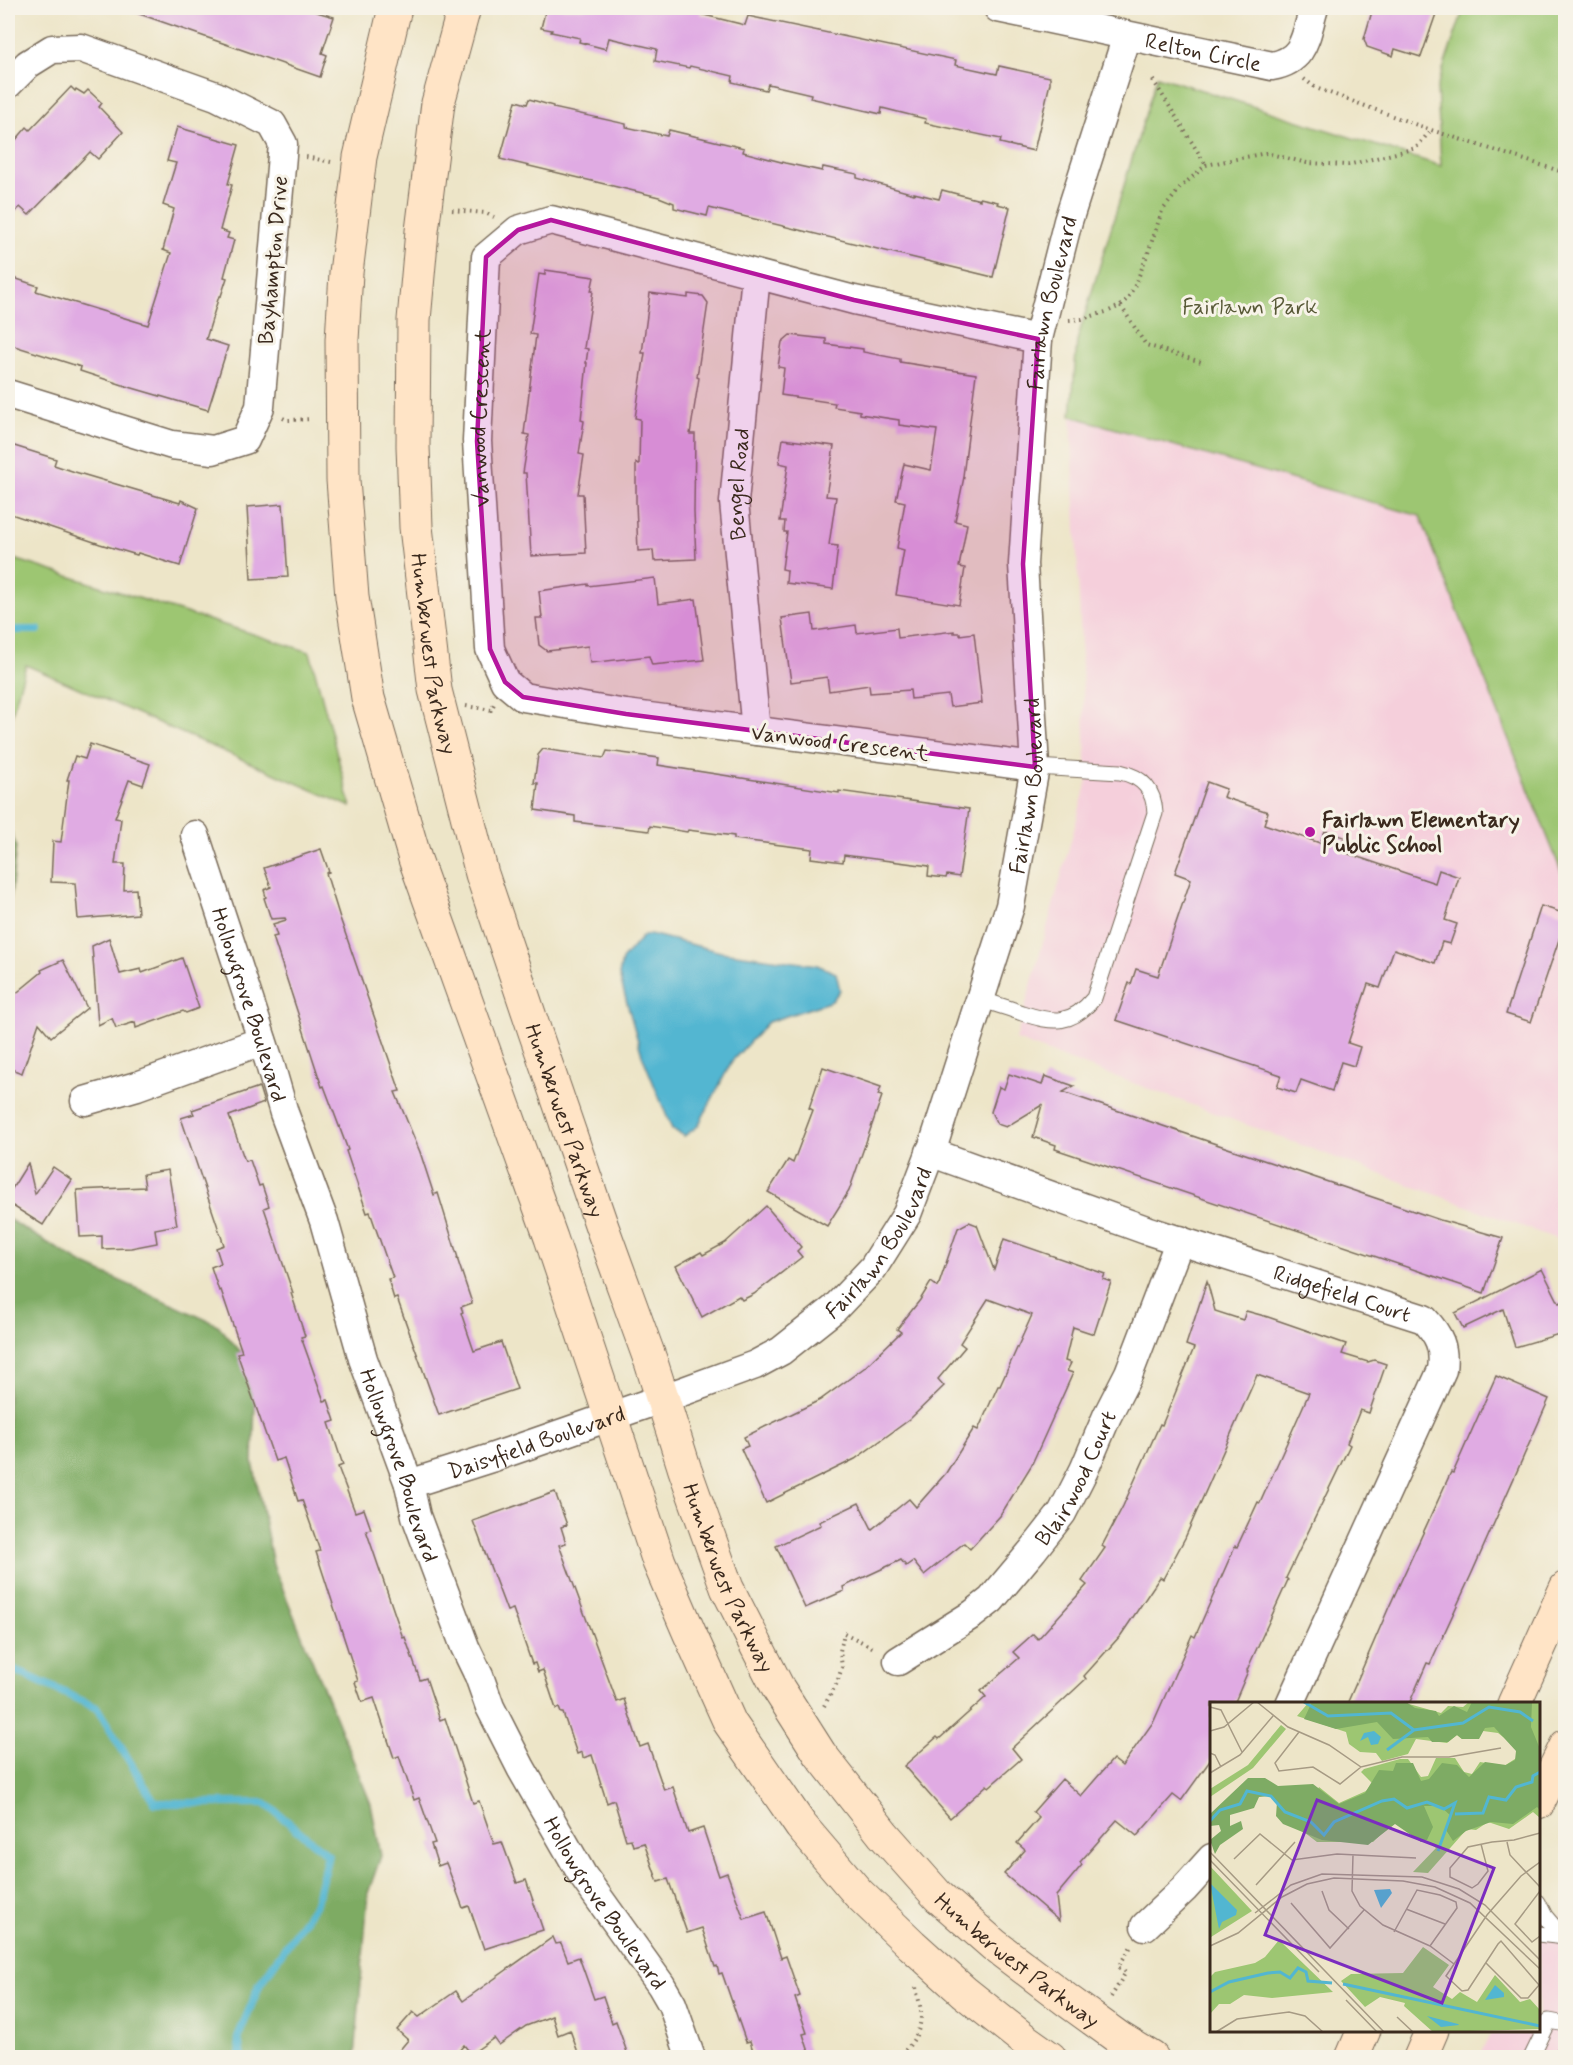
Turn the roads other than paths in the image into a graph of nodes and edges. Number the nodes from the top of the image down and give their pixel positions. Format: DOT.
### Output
graph roads {
  1 [pos="395,8"];
  2 [pos="464,8"];
  3 [pos="998,8"];
  4 [pos="1314,8"];
  5 [pos="1126,36"];
  6 [pos="8,84"];
  7 [pos="756,275"];
  8 [pos="1041,326"];
  9 [pos="8,394"];
  10 [pos="756,731"];
  11 [pos="1035,767"];
  12 [pos="195,836"];
  13 [pos="981,999"];
  14 [pos="262,1041"];
  15 [pos="85,1101"];
  16 [pos="930,1152"];
  17 [pos="1180,1240"];
  18 [pos="663,1398"];
  19 [pos="612,1415"];
  20 [pos="409,1484"];
  21 [pos="1566,1588"];
  22 [pos="898,1661"];
  23 [pos="1291,1702"];
  24 [pos="1515,1702"];
  25 [pos="1566,1746"];
  26 [pos="1540,1801"];
  27 [pos="1210,1860"];
  28 [pos="1540,1904"];
  29 [pos="1145,1926"];
  30 [pos="1540,1934"];
  31 [pos="1564,1936"];
  32 [pos="1566,2024"];
  33 [pos="1364,2032"];
  34 [pos="1432,2032"];
  35 [pos="1566,2049"];
  36 [pos="692,2058"];
  37 [pos="1050,2058"];
  38 [pos="1152,2058"];
  39 [pos="1352,2058"];
  40 [pos="1420,2058"];
  41 [pos="1531,2058"];
  42 [pos="1562,2058"];
  1 -- 19 [label="main road"];
  2 -- 18 [label="main road, Humberwest Parkway"];
  3 -- 5 [label="street, Relton Circle"];
  4 -- 5 [label="street, Relton Circle"];
  5 -- 8 [label="street, Fairlawn Boulevard"];
  6 -- 9 [label="street, Bayhampton Drive"];
  7 -- 8 [label="street, Vanwood Crescent"];
  7 -- 10 [label="street, Bengel Road"];
  7 -- 10 [label="street, Vanwood Crescent"];
  8 -- 11 [label="street, Fairlawn Boulevard"];
  10 -- 11 [label="street, Vanwood Crescent"];
  11 -- 13 [label="street, Fairlawn Boulevard"];
  11 -- 13 [label="lane"];
  12 -- 14 [label="street, Hollowgrove Boulevard"];
  13 -- 16 [label="street, Fairlawn Boulevard"];
  14 -- 15 [label="street"];
  14 -- 20 [label="street, Hollowgrove Boulevard"];
  16 -- 17 [label="street, Ridgefield Court"];
  16 -- 18 [label="street, Fairlawn Boulevard"];
  17 -- 22 [label="street, Blairwood Court"];
  17 -- 23 [label="street, Ridgefield Court"];
  18 -- 19 [label="street, Daisyfield Boulevard"];
  18 -- 38 [label="main road, Humberwest Parkway"];
  19 -- 20 [label="street, Daisyfield Boulevard"];
  19 -- 37 [label="main road"];
  20 -- 36 [label="street, Hollowgrove Boulevard"];
  21 -- 24 [label="main road"];
  25 -- 26 [label="main road"];
  27 -- 29 [label="street"];
  28 -- 31 [label="lane"];
  30 -- 31 [label="lane"];
  32 -- 41 [label="lane"];
  33 -- 39 [label="main road"];
  34 -- 40 [label="main road"];
  35 -- 42 [label="lane"];
}
